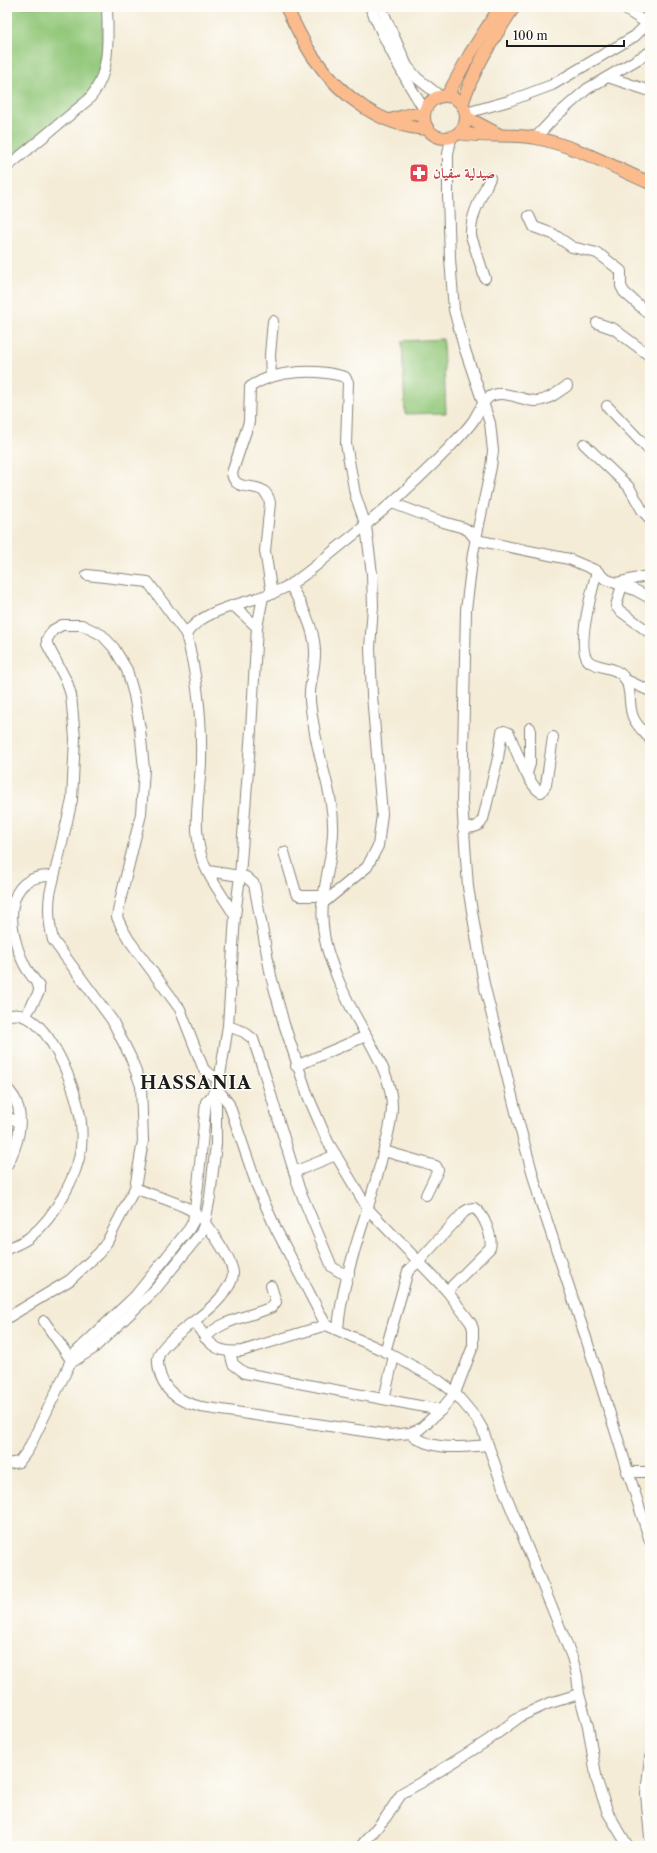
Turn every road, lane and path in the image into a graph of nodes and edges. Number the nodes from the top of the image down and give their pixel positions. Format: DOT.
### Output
graph roads {
  1 [pos="107,7"];
  2 [pos="286,7"];
  3 [pos="370,7"];
  4 [pos="380,7"];
  5 [pos="500,7"];
  6 [pos="514,7"];
  7 [pos="622,7"];
  8 [pos="649,23"];
  9 [pos="650,52"];
  10 [pos="608,78"];
  11 [pos="650,91"];
  12 [pos="444,96"];
  13 [pos="465,112"];
  14 [pos="424,113"];
  15 [pos="390,120"];
  16 [pos="428,129"];
  17 [pos="455,135"];
  18 [pos="499,135"];
  19 [pos="535,138"];
  20 [pos="7,168"];
  21 [pos="490,178"];
  22 [pos="650,183"];
  23 [pos="530,216"];
  24 [pos="485,278"];
  25 [pos="650,315"];
  26 [pos="273,321"];
  27 [pos="597,323"];
  28 [pos="650,356"];
  29 [pos="271,376"];
  30 [pos="567,386"];
  31 [pos="484,403"];
  32 [pos="607,406"];
  33 [pos="584,444"];
  34 [pos="650,451"];
  35 [pos="389,506"];
  36 [pos="650,519"];
  37 [pos="366,526"];
  38 [pos="476,540"];
  39 [pos="597,571"];
  40 [pos="87,575"];
  41 [pos="650,576"];
  42 [pos="619,584"];
  43 [pos="290,585"];
  44 [pos="267,596"];
  45 [pos="650,598"];
  46 [pos="234,605"];
  47 [pos="257,627"];
  48 [pos="650,632"];
  49 [pos="186,634"];
  50 [pos="626,680"];
  51 [pos="650,691"];
  52 [pos="530,728"];
  53 [pos="553,737"];
  54 [pos="650,739"];
  55 [pos="527,773"];
  56 [pos="463,828"];
  57 [pos="284,852"];
  58 [pos="208,871"];
  59 [pos="54,876"];
  60 [pos="240,876"];
  61 [pos="322,900"];
  62 [pos="234,916"];
  63 [pos="7,1016"];
  64 [pos="26,1016"];
  65 [pos="228,1026"];
  66 [pos="366,1036"];
  67 [pos="296,1066"];
  68 [pos="7,1088"];
  69 [pos="216,1088"];
  70 [pos="7,1117"];
  71 [pos="19,1122"];
  72 [pos="384,1151"];
  73 [pos="336,1155"];
  74 [pos="7,1165"];
  75 [pos="294,1172"];
  76 [pos="134,1188"];
  77 [pos="426,1195"];
  78 [pos="368,1209"];
  79 [pos="194,1212"];
  80 [pos="205,1222"];
  81 [pos="7,1249"];
  82 [pos="419,1261"];
  83 [pos="155,1273"];
  84 [pos="349,1274"];
  85 [pos="163,1280"];
  86 [pos="271,1286"];
  87 [pos="447,1291"];
  88 [pos="124,1313"];
  89 [pos="7,1318"];
  90 [pos="44,1322"];
  91 [pos="195,1322"];
  92 [pos="326,1325"];
  93 [pos="338,1329"];
  94 [pos="205,1338"];
  95 [pos="230,1352"];
  96 [pos="389,1354"];
  97 [pos="70,1362"];
  98 [pos="455,1393"];
  99 [pos="384,1399"];
  100 [pos="441,1410"];
  101 [pos="410,1433"];
  102 [pos="488,1445"];
  103 [pos="7,1464"];
  104 [pos="627,1472"];
  105 [pos="650,1472"];
  106 [pos="650,1541"];
  107 [pos="579,1694"];
  108 [pos="650,1757"];
  109 [pos="648,1795"];
  110 [pos="650,1837"];
  111 [pos="361,1846"];
  112 [pos="628,1846"];
  1 -- 20 [label="street"];
  2 -- 15 [label="main road"];
  3 -- 14 [label="street"];
  4 -- 12 [label="street"];
  5 -- 12 [label="main road"];
  6 -- 13 [label="main road"];
  7 -- 8 [label="street"];
  8 -- 13 [label="street"];
  9 -- 10 [label="street"];
  10 -- 11 [label="street"];
  10 -- 19 [label="street"];
  12 -- 13 [label="main road"];
  12 -- 14 [label="main road"];
  13 -- 17 [label="main road"];
  13 -- 18 [label="main road"];
  14 -- 15 [label="main road"];
  14 -- 16 [label="main road"];
  15 -- 16 [label="main road"];
  16 -- 17 [label="main road"];
  17 -- 18 [label="main road"];
  17 -- 31 [label="street"];
  18 -- 19 [label="main road"];
  19 -- 22 [label="main road"];
  21 -- 24 [label="street"];
  23 -- 25 [label="street"];
  26 -- 29 [label="street"];
  27 -- 28 [label="street"];
  29 -- 37 [label="street"];
  29 -- 44 [label="street"];
  30 -- 31 [label="street"];
  31 -- 35 [label="street"];
  31 -- 38 [label="street"];
  32 -- 34 [label="street"];
  33 -- 36 [label="street"];
  35 -- 37 [label="street"];
  35 -- 38 [label="street"];
  37 -- 43 [label="street"];
  37 -- 61 [label="street"];
  38 -- 39 [label="street"];
  38 -- 56 [label="street"];
  39 -- 42 [label="street"];
  39 -- 50 [label="street"];
  40 -- 49 [label="street"];
  41 -- 42 [label="street"];
  42 -- 45 [label="street"];
  42 -- 48 [label="street"];
  43 -- 44 [label="street"];
  43 -- 61 [label="street"];
  44 -- 46 [label="street"];
  44 -- 47 [label="street"];
  46 -- 47 [label="street"];
  46 -- 49 [label="street"];
  47 -- 60 [label="street"];
  49 -- 58 [label="street"];
  50 -- 51 [label="street"];
  50 -- 54 [label="street"];
  52 -- 55 [label="street"];
  53 -- 55 [label="street"];
  55 -- 56 [label="street"];
  56 -- 104 [label="street"];
  57 -- 61 [label="street"];
  58 -- 60 [label="street"];
  58 -- 62 [label="street"];
  59 -- 64 [label="street"];
  59 -- 69 [label="street"];
  59 -- 76 [label="street"];
  60 -- 62 [label="street"];
  60 -- 67 [label="street"];
  61 -- 66 [label="street"];
  62 -- 65 [label="street"];
  63 -- 64 [label="street"];
  64 -- 81 [label="street"];
  65 -- 69 [label="street"];
  65 -- 75 [label="street"];
  66 -- 67 [label="street"];
  66 -- 72 [label="street"];
  67 -- 73 [label="street"];
  68 -- 71 [label="street"];
  69 -- 79 [label="street"];
  69 -- 80 [label="street"];
  69 -- 92 [label="street"];
  70 -- 71 [label="street"];
  71 -- 74 [label="street"];
  72 -- 77 [label="street"];
  72 -- 78 [label="street"];
  73 -- 75 [label="street"];
  73 -- 78 [label="street"];
  75 -- 84 [label="street"];
  76 -- 79 [label="street"];
  76 -- 89 [label="street"];
  78 -- 82 [label="street"];
  78 -- 84 [label="street"];
  79 -- 80 [label="street"];
  79 -- 83 [label="street"];
  80 -- 85 [label="street"];
  80 -- 91 [label="street"];
  82 -- 87 [label="street"];
  82 -- 87 [label="street"];
  82 -- 96 [label="street"];
  83 -- 85 [label="street"];
  83 -- 88 [label="street"];
  84 -- 93 [label="street"];
  85 -- 88 [label="street"];
  86 -- 94 [label="street"];
  87 -- 98 [label="street"];
  88 -- 97 [label="street"];
  90 -- 97 [label="street"];
  91 -- 94 [label="street"];
  91 -- 101 [label="street"];
  92 -- 93 [label="street"];
  92 -- 95 [label="street"];
  93 -- 96 [label="street"];
  94 -- 95 [label="street"];
  95 -- 99 [label="street"];
  96 -- 98 [label="street"];
  96 -- 99 [label="street"];
  97 -- 103 [label="street"];
  98 -- 100 [label="street"];
  98 -- 102 [label="street"];
  99 -- 100 [label="street"];
  100 -- 101 [label="street"];
  101 -- 102 [label="street"];
  102 -- 107 [label="street"];
  104 -- 105 [label="street"];
  104 -- 106 [label="street"];
  107 -- 111 [label="street"];
  107 -- 112 [label="street"];
  108 -- 109 [label="street"];
  109 -- 110 [label="street"];
}
